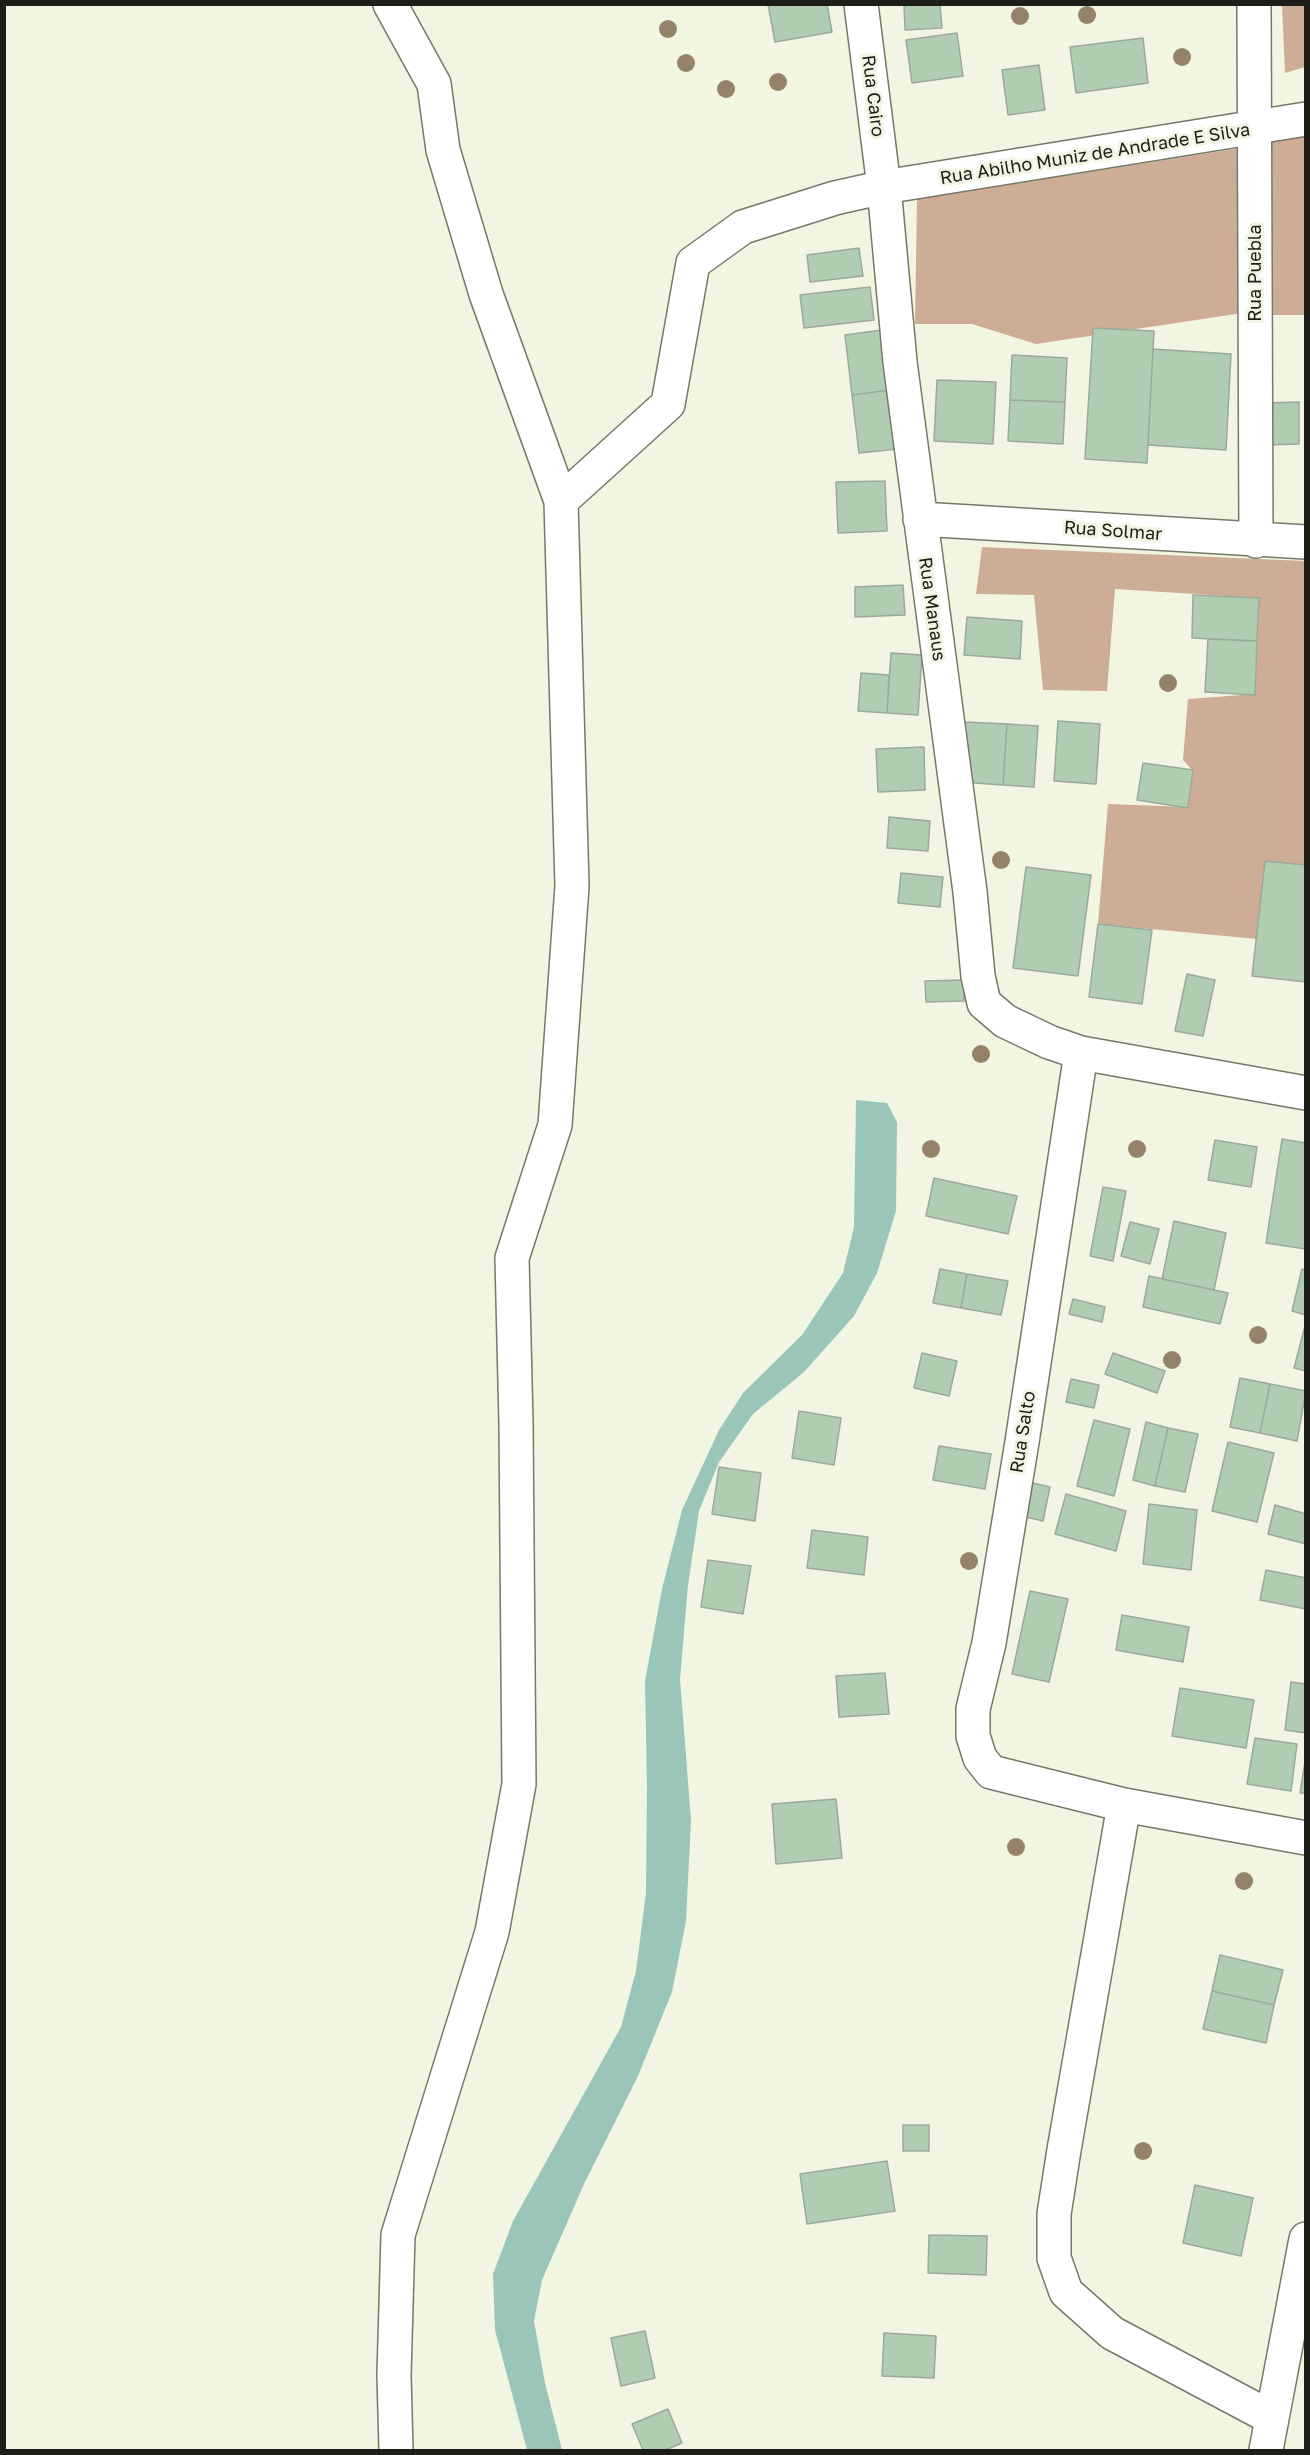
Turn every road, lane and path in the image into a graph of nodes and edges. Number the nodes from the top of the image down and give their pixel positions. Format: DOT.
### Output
graph roads {
  1 [pos="390,4"];
  2 [pos="861,4"];
  3 [pos="1254,4"];
  4 [pos="1305,119"];
  5 [pos="1254,129"];
  6 [pos="885,187"];
  7 [pos="561,501"];
  8 [pos="920,519"];
  9 [pos="1256,541"];
  10 [pos="1305,543"];
  11 [pos="1081,1053"];
  12 [pos="1305,1093"];
  13 [pos="1124,1805"];
  14 [pos="1305,1839"];
  15 [pos="1305,2239"];
  16 [pos="1272,2418"];
  17 [pos="396,2451"];
  18 [pos="1266,2451"];
  1 -- 7 [label="street"];
  2 -- 6 [label="street, Rua Cairo"];
  3 -- 5 [label="street, Rua Puebla"];
  4 -- 5 [label="street, Rua Abilho Muniz de Andrade E Silva"];
  5 -- 6 [label="street, Rua Abilho Muniz de Andrade E Silva"];
  5 -- 9 [label="street, Rua Puebla"];
  6 -- 7 [label="street, Rua Abilho Muniz de Andrade E Silva"];
  6 -- 8 [label="street, Rua Manaus"];
  7 -- 17 [label="street"];
  8 -- 9 [label="street, Rua Solmar"];
  8 -- 11 [label="street, Rua Manaus"];
  9 -- 10 [label="street, Rua Solmar"];
  11 -- 12 [label="street, Rua Manaus"];
  11 -- 13 [label="street, Rua Salto"];
  13 -- 14 [label="street, Rua Salto"];
  13 -- 16 [label="street"];
  15 -- 16 [label="street"];
  16 -- 18 [label="street"];
}
